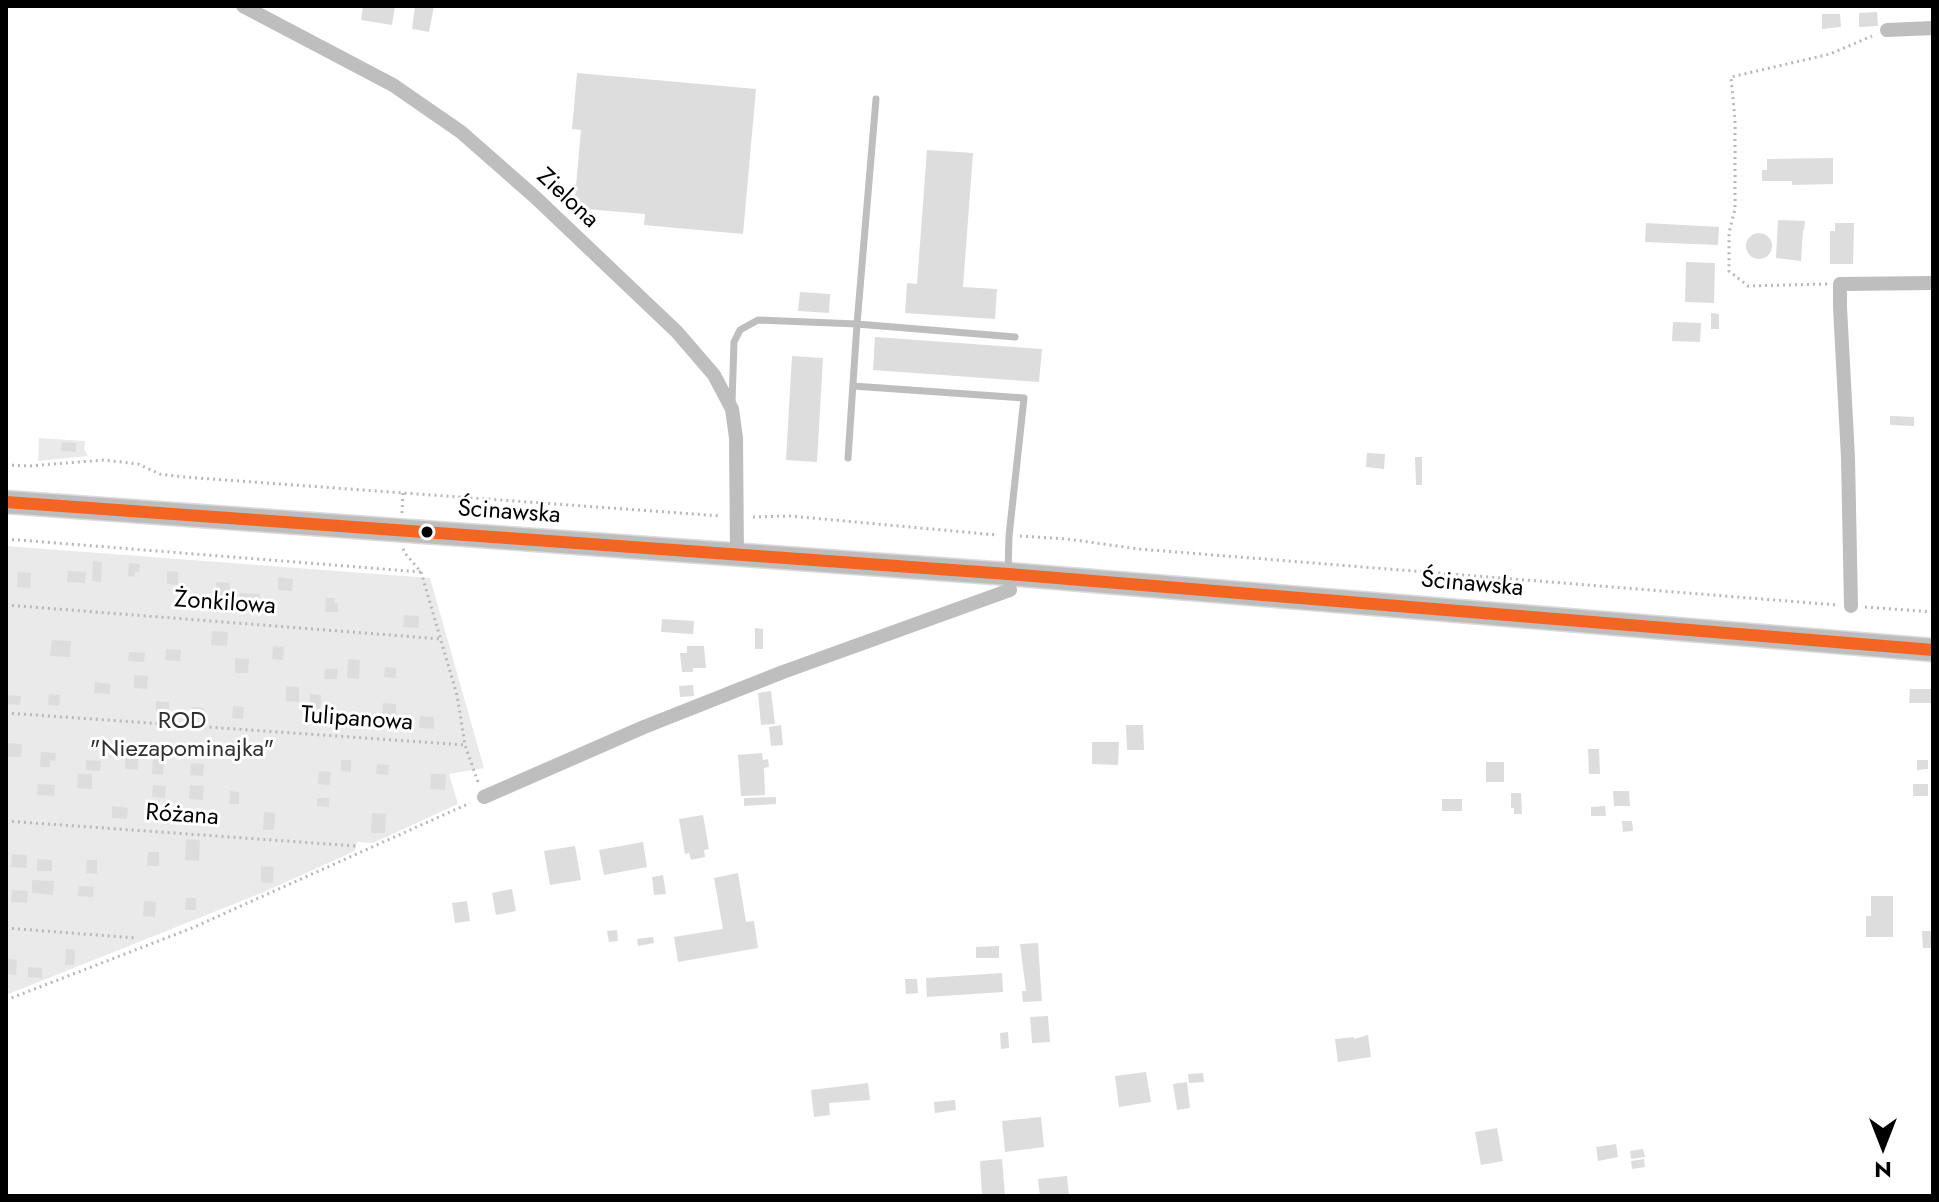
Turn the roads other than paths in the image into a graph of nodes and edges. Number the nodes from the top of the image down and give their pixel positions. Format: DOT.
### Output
graph roads {
  1 [pos="243,6"];
  2 [pos="1933,28"];
  3 [pos="1887,30"];
  4 [pos="876,99"];
  5 [pos="1933,283"];
  6 [pos="857,324"];
  7 [pos="1015,337"];
  8 [pos="853,386"];
  9 [pos="732,409"];
  10 [pos="848,458"];
  11 [pos="6,502"];
  12 [pos="737,555"];
  13 [pos="1009,582"];
  14 [pos="1851,606"];
  15 [pos="1933,650"];
  16 [pos="484,797"];
  1 -- 9 [label="street, Zielona"];
  2 -- 3 [label="street"];
  4 -- 6 [label="lane"];
  5 -- 14 [label="street"];
  6 -- 7 [label="lane"];
  6 -- 8 [label="lane"];
  6 -- 9 [label="lane"];
  8 -- 10 [label="lane"];
  8 -- 13 [label="lane"];
  9 -- 12 [label="street, Zielona"];
  11 -- 12 [label="main road, Ścinawska"];
  12 -- 13 [label="main road, Ścinawska"];
  13 -- 15 [label="main road, Ścinawska"];
  13 -- 16 [label="street, Ścinawska"];
}
